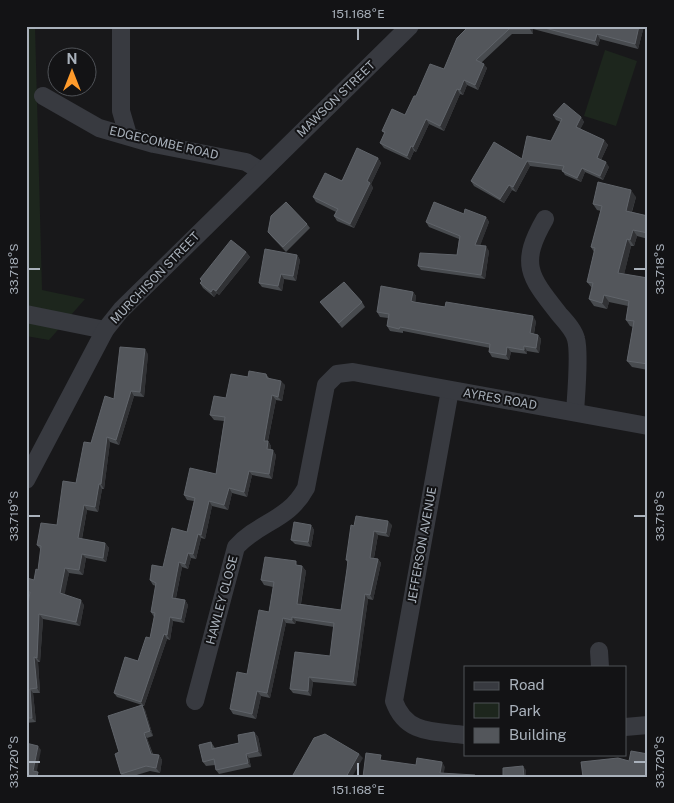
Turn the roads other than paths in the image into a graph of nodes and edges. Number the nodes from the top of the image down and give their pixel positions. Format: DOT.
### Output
graph roads {
  1 [pos="121,26"];
  2 [pos="410,26"];
  3 [pos="43,96"];
  4 [pos="128,135"];
  5 [pos="261,171"];
  6 [pos="545,219"];
  7 [pos="26,314"];
  8 [pos="105,330"];
  9 [pos="353,372"];
  10 [pos="450,390"];
  11 [pos="575,412"];
  12 [pos="648,426"];
  13 [pos="26,480"];
  14 [pos="195,701"];
  15 [pos="648,725"];
  16 [pos="626,727"];
  17 [pos="464,735"];
  1 -- 4 [label="street"];
  2 -- 5 [label="street, MAWSON STREET"];
  3 -- 4 [label="street, EDGECOMBE ROAD"];
  4 -- 5 [label="street, EDGECOMBE ROAD"];
  5 -- 8 [label="street, MURCHISON STREET"];
  6 -- 11 [label="street"];
  7 -- 8 [label="street"];
  8 -- 13 [label="street, MURCHISON STREET"];
  9 -- 10 [label="street, AYRES ROAD"];
  9 -- 14 [label="street, HAWLEY CLOSE"];
  10 -- 11 [label="street, AYRES ROAD"];
  10 -- 17 [label="street, JEFFERSON AVENUE"];
  11 -- 12 [label="street, AYRES ROAD"];
  15 -- 16 [label="street"];
}
